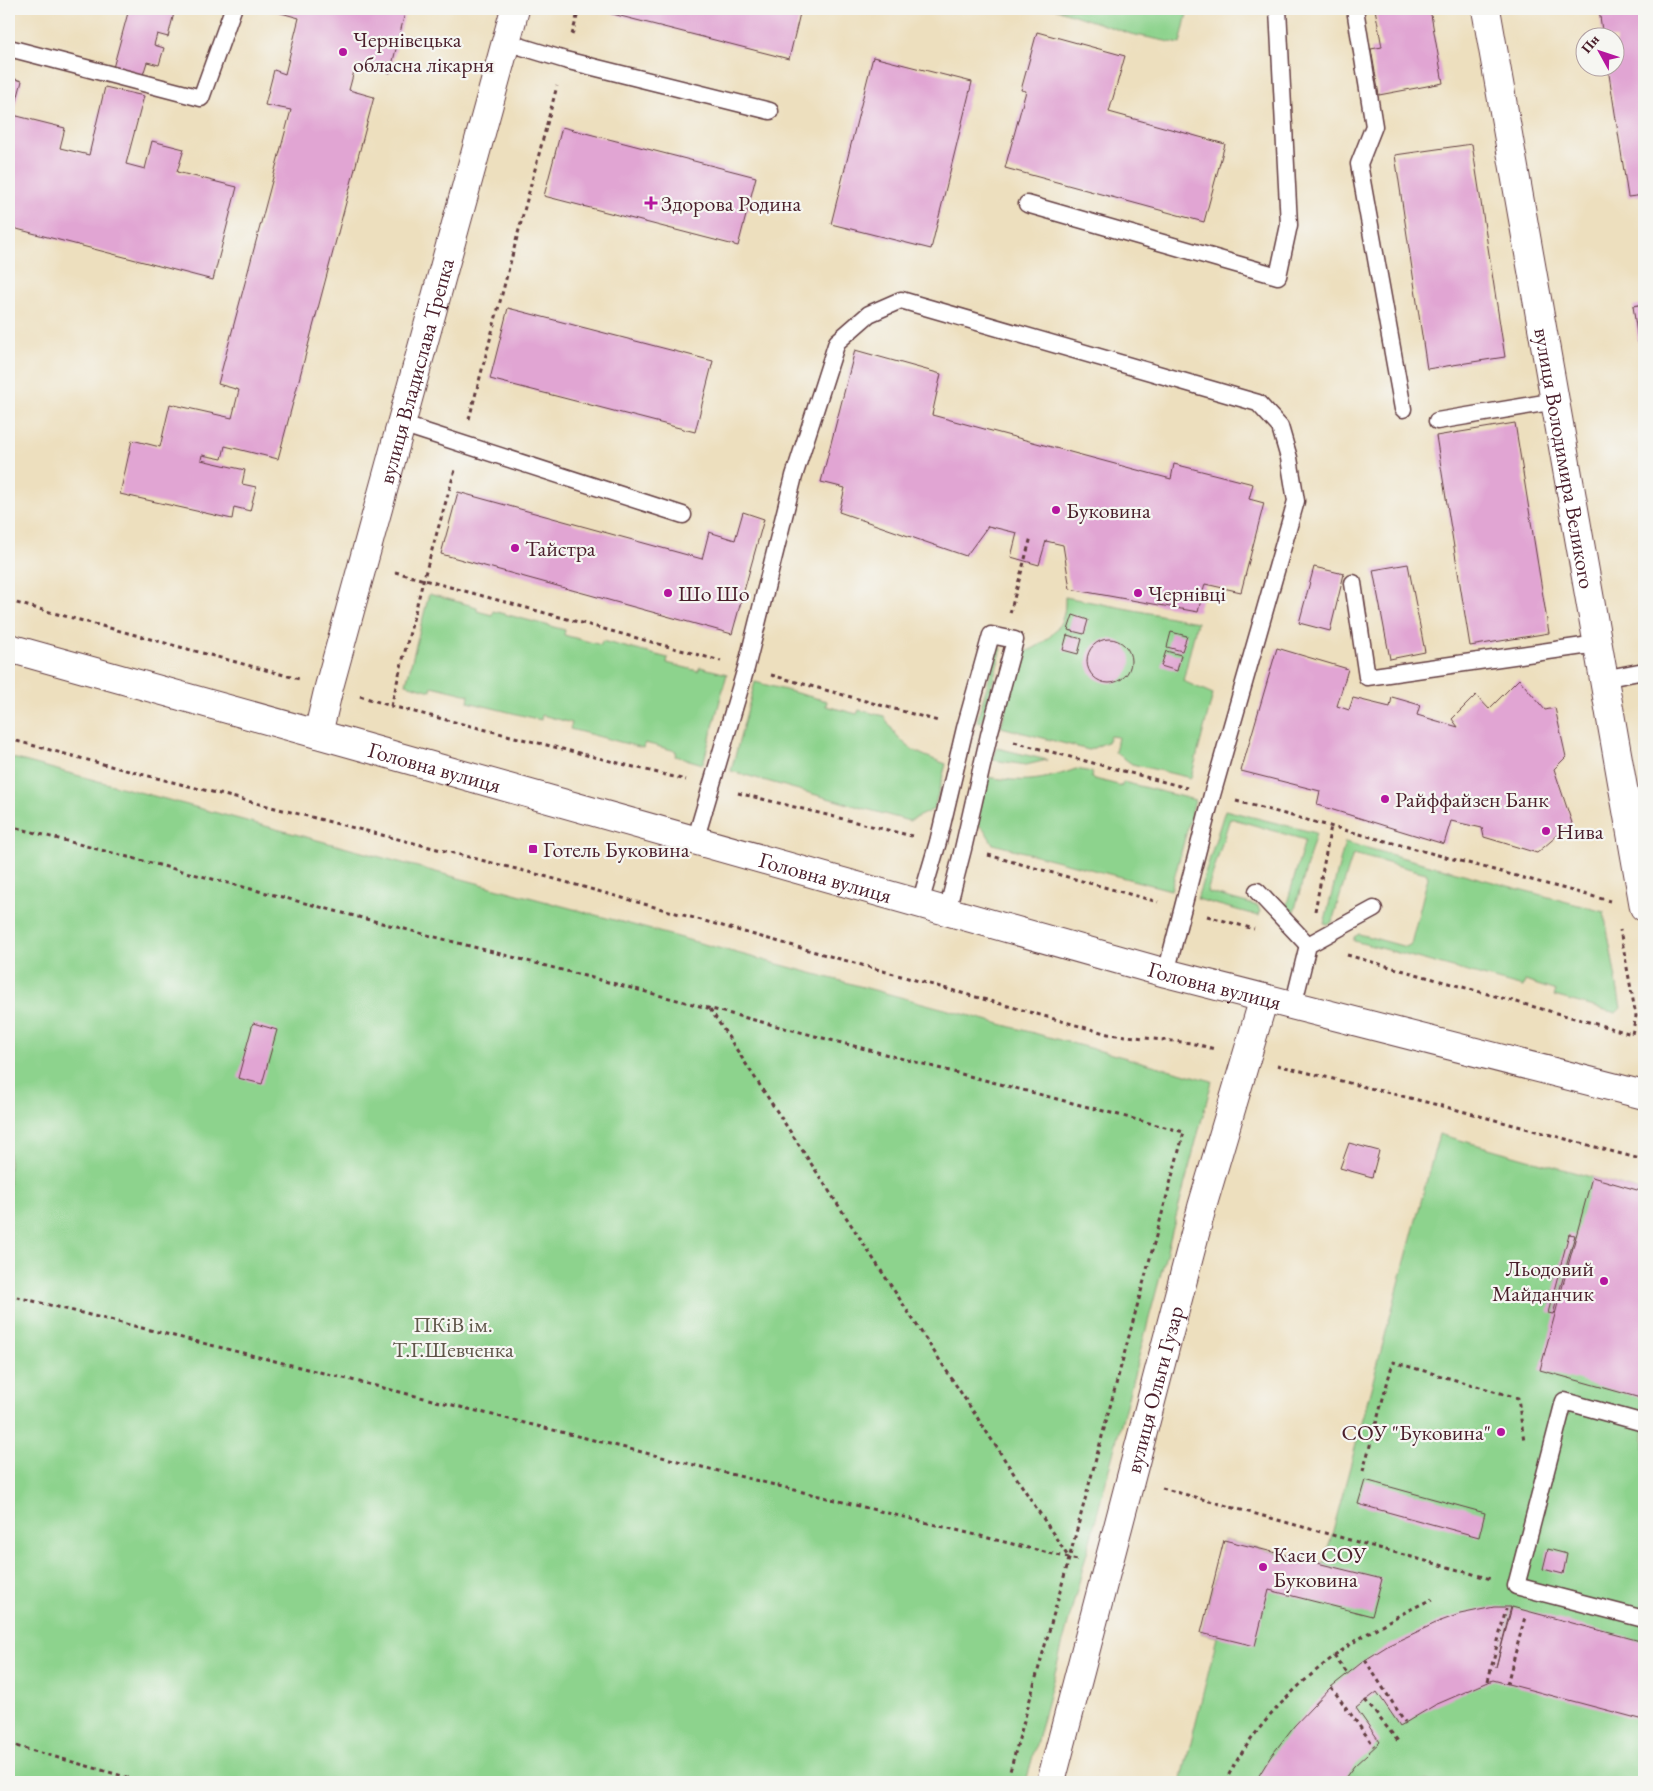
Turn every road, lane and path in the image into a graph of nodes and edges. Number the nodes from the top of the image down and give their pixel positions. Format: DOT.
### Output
graph roads {
  1 [pos="233,9"];
  2 [pos="515,9"];
  3 [pos="579,9"];
  4 [pos="1278,9"];
  5 [pos="1355,9"];
  6 [pos="1486,9"];
  7 [pos="506,42"];
  8 [pos="9,48"];
  9 [pos="564,60"];
  10 [pos="770,112"];
  11 [pos="1027,204"];
  12 [pos="1556,402"];
  13 [pos="1403,409"];
  14 [pos="1437,421"];
  15 [pos="401,424"];
  16 [pos="462,443"];
  17 [pos="683,515"];
  18 [pos="1031,537"];
  19 [pos="364,562"];
  20 [pos="423,581"];
  21 [pos="1354,583"];
  22 [pos="9,601"];
  23 [pos="1003,638"];
  24 [pos="1597,644"];
  25 [pos="9,648"];
  26 [pos="746,668"];
  27 [pos="1644,671"];
  28 [pos="1603,679"];
  29 [pos="329,687"];
  30 [pos="391,706"];
  31 [pos="965,728"];
  32 [pos="318,734"];
  33 [pos="989,735"];
  34 [pos="9,739"];
  35 [pos="711,786"];
  36 [pos="1212,795"];
  37 [pos="9,826"];
  38 [pos="1332,826"];
  39 [pos="695,841"];
  40 [pos="938,842"];
  41 [pos="963,849"];
  42 [pos="1640,865"];
  43 [pos="1257,891"];
  44 [pos="920,903"];
  45 [pos="1615,903"];
  46 [pos="1644,907"];
  47 [pos="1182,909"];
  48 [pos="1374,909"];
  49 [pos="947,911"];
  50 [pos="1618,922"];
  51 [pos="1308,945"];
  52 [pos="1166,973"];
  53 [pos="1264,998"];
  54 [pos="1293,1006"];
  55 [pos="710,1009"];
  56 [pos="1247,1057"];
  57 [pos="1644,1095"];
  58 [pos="1644,1160"];
  59 [pos="9,1296"];
  60 [pos="1644,1423"];
  61 [pos="1525,1446"];
  62 [pos="1363,1472"];
  63 [pos="1130,1479"];
  64 [pos="1069,1559"];
  65 [pos="1107,1566"];
  66 [pos="1516,1586"];
  67 [pos="1432,1599"];
  68 [pos="1507,1607"];
  69 [pos="1526,1611"];
  70 [pos="1644,1619"];
  71 [pos="1334,1656"];
  72 [pos="1365,1660"];
  73 [pos="1348,1674"];
  74 [pos="1488,1681"];
  75 [pos="1507,1684"];
  76 [pos="1331,1687"];
  77 [pos="1365,1700"];
  78 [pos="1405,1722"];
  79 [pos="1398,1741"];
  80 [pos="9,1744"];
  81 [pos="1374,1746"];
  82 [pos="144,1782"];
  83 [pos="1007,1782"];
  84 [pos="1051,1782"];
  85 [pos="1225,1782"];
  1 -- 8 [label="lane"];
  2 -- 7 [label="street, вулиця Владислава Трепка"];
  3 -- 9 [label="path"];
  4 -- 11 [label="lane"];
  5 -- 13 [label="lane"];
  6 -- 12 [label="street, вулиця Володимира Великого"];
  7 -- 9 [label="lane"];
  7 -- 15 [label="street, вулиця Владислава Трепка"];
  9 -- 10 [label="lane"];
  9 -- 16 [label="path"];
  12 -- 14 [label="lane"];
  12 -- 24 [label="street, вулиця Володимира Великого"];
  15 -- 16 [label="lane"];
  15 -- 19 [label="street, вулиця Владислава Трепка"];
  16 -- 17 [label="lane"];
  16 -- 20 [label="path"];
  18 -- 23 [label="path"];
  19 -- 20 [label="path"];
  19 -- 29 [label="street, вулиця Владислава Трепка"];
  20 -- 26 [label="path"];
  20 -- 30 [label="path"];
  21 -- 24 [label="lane"];
  22 -- 29 [label="path"];
  23 -- 31 [label="lane"];
  23 -- 33 [label="lane"];
  24 -- 28 [label="street, вулиця Володимира Великого"];
  25 -- 32 [label="street, Головна вулиця"];
  26 -- 31 [label="path"];
  26 -- 35 [label="lane"];
  26 -- 36 [label="lane"];
  27 -- 28 [label="lane"];
  28 -- 42 [label="street, вулиця Володимира Великого"];
  29 -- 30 [label="path"];
  29 -- 32 [label="street, вулиця Владислава Трепка"];
  30 -- 35 [label="path"];
  31 -- 40 [label="lane"];
  32 -- 39 [label="street, Головна вулиця"];
  33 -- 36 [label="path"];
  33 -- 41 [label="lane"];
  34 -- 56 [label="path"];
  35 -- 39 [label="lane"];
  35 -- 40 [label="path"];
  36 -- 38 [label="path"];
  36 -- 47 [label="lane"];
  37 -- 55 [label="path"];
  38 -- 45 [label="path"];
  38 -- 51 [label="path"];
  39 -- 44 [label="street, Головна вулиця"];
  40 -- 44 [label="lane"];
  41 -- 47 [label="path"];
  41 -- 49 [label="lane"];
  42 -- 46 [label="street, вулиця Володимира Великого"];
  43 -- 51 [label="lane"];
  44 -- 49 [label="street, Головна вулиця"];
  47 -- 51 [label="path"];
  47 -- 52 [label="lane"];
  48 -- 51 [label="lane"];
  49 -- 52 [label="street, Головна вулиця"];
  50 -- 51 [label="path"];
  51 -- 54 [label="lane"];
  52 -- 53 [label="street, Головна вулиця"];
  53 -- 54 [label="street, Головна вулиця"];
  53 -- 56 [label="street, вулиця Ольги Гузар"];
  54 -- 57 [label="street, Головна вулиця"];
  55 -- 64 [label="path"];
  55 -- 64 [label="path"];
  56 -- 58 [label="path"];
  56 -- 63 [label="street, вулиця Ольги Гузар"];
  59 -- 64 [label="path"];
  60 -- 66 [label="lane"];
  61 -- 62 [label="path"];
  63 -- 65 [label="street, вулиця Ольги Гузар"];
  63 -- 66 [label="path"];
  64 -- 65 [label="path"];
  64 -- 83 [label="path"];
  65 -- 84 [label="street, вулиця Ольги Гузар"];
  66 -- 70 [label="lane"];
  67 -- 71 [label="path"];
  68 -- 74 [label="path"];
  69 -- 75 [label="path"];
  71 -- 73 [label="path"];
  71 -- 85 [label="path"];
  72 -- 78 [label="path"];
  76 -- 81 [label="path"];
  77 -- 79 [label="path"];
  80 -- 82 [label="path"];
}
